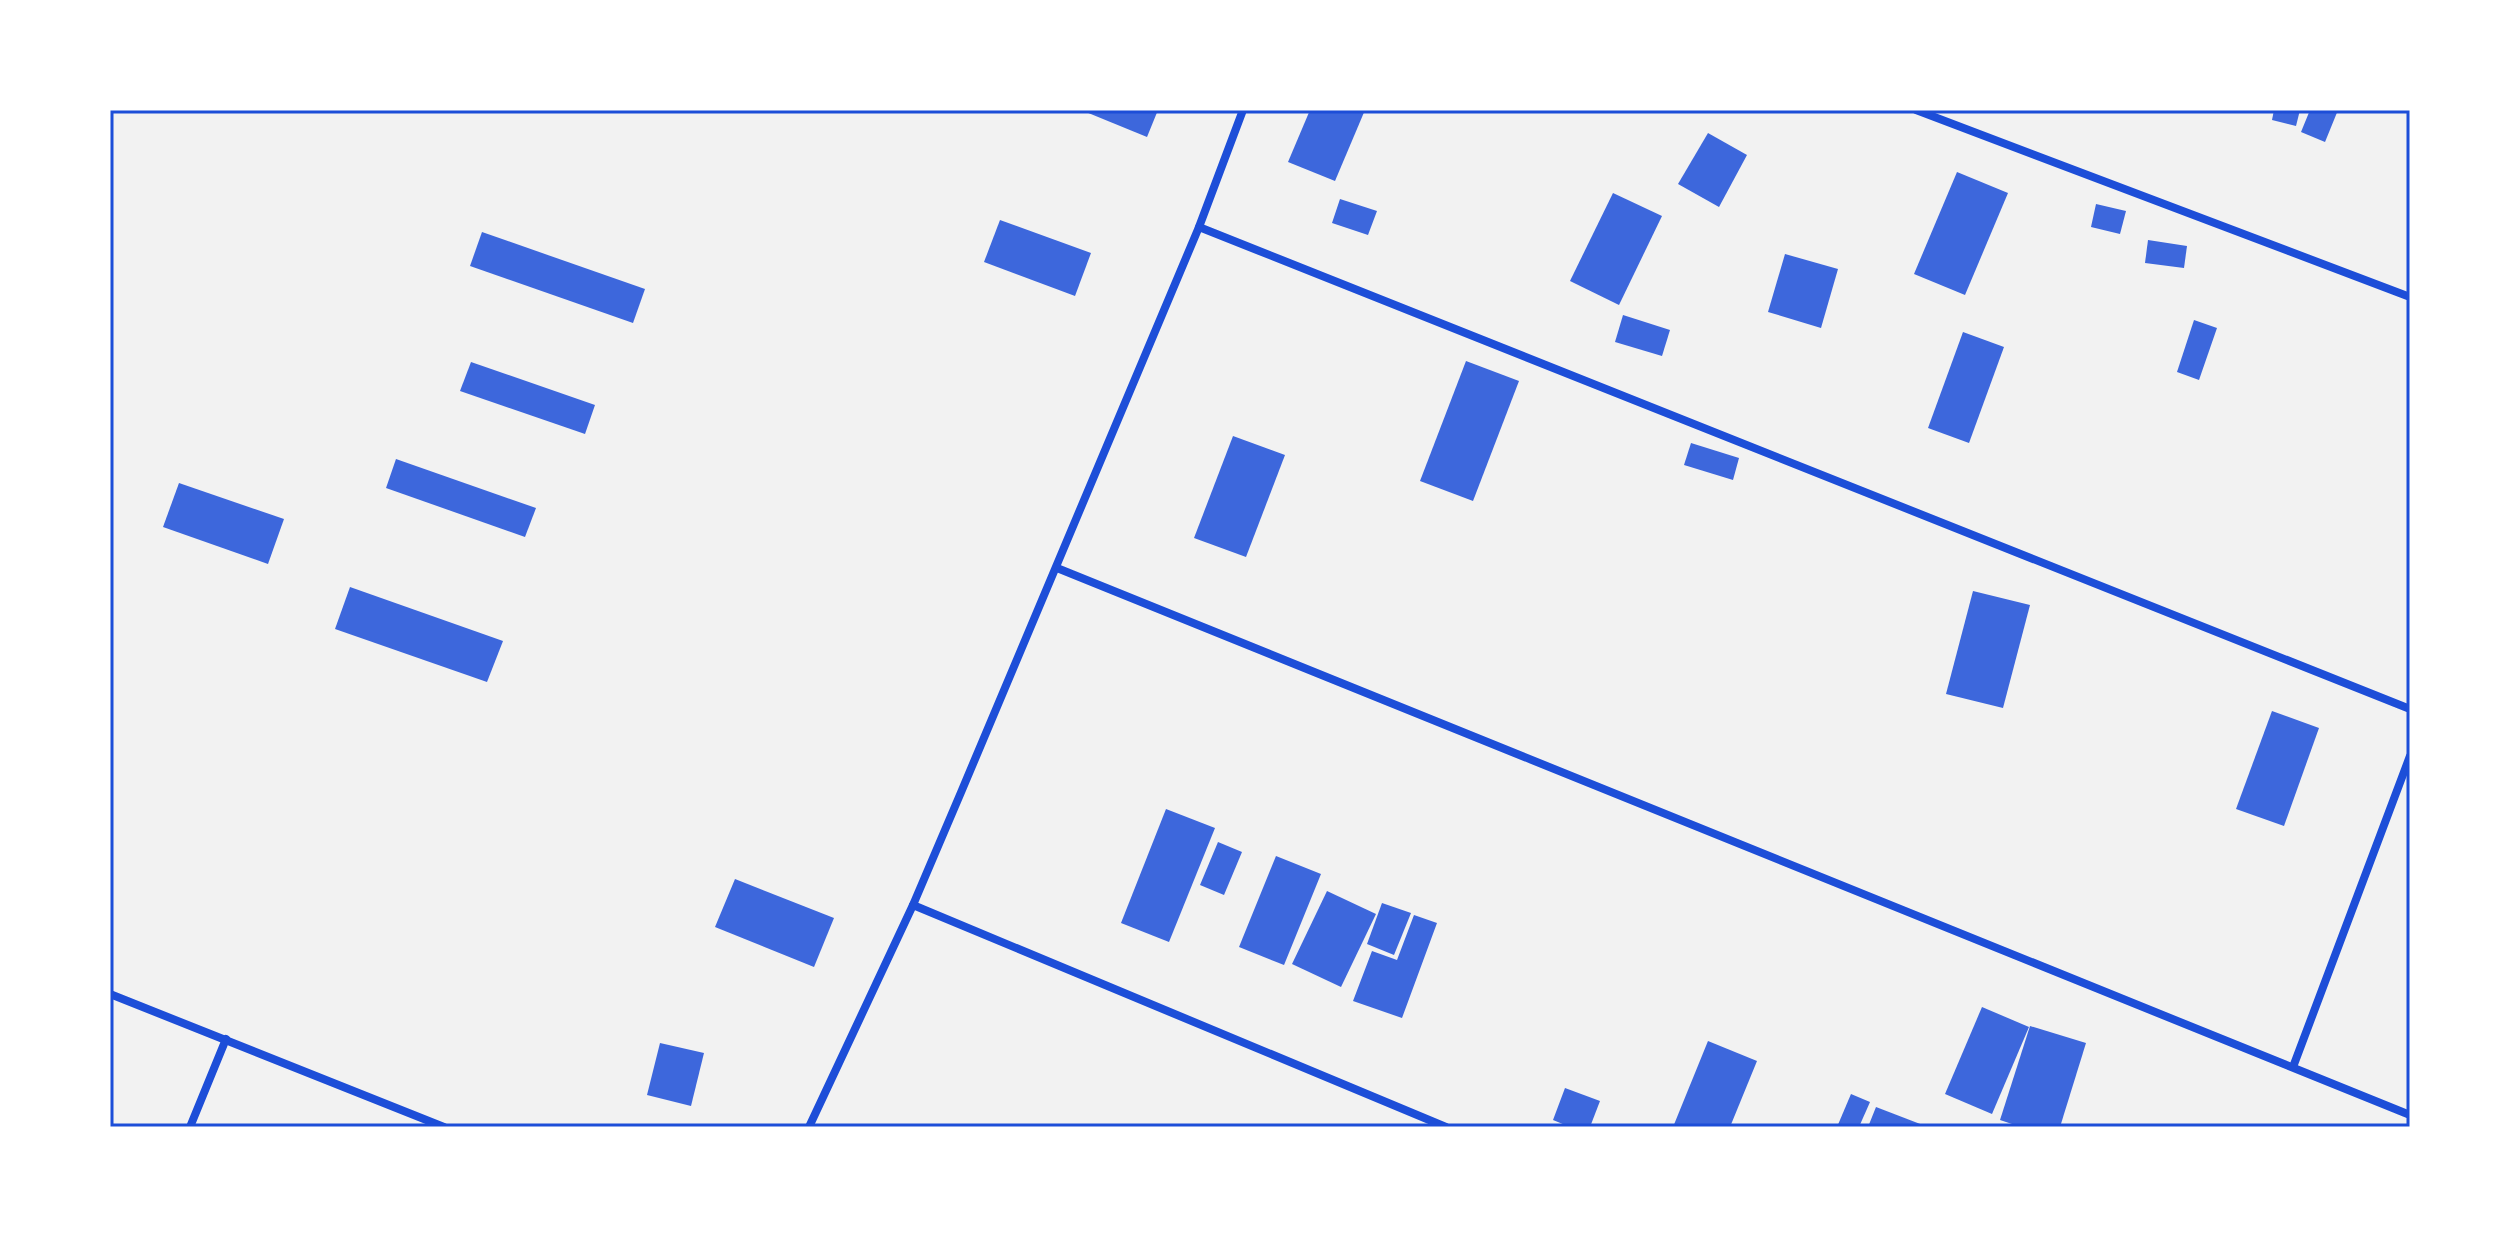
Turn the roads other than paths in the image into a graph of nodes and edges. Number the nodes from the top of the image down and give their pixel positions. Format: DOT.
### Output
graph roads {
  1 [pos="1243,110"];
  2 [pos="1916,110"];
  3 [pos="1199,227"];
  4 [pos="2410,297"];
  5 [pos="1057,568"];
  6 [pos="2410,709"];
  7 [pos="2410,756"];
  8 [pos="913,905"];
  9 [pos="110,994"];
  10 [pos="226,1039"];
  11 [pos="2293,1067"];
  12 [pos="2410,1115"];
  13 [pos="190,1127"];
  14 [pos="444,1127"];
  15 [pos="809,1127"];
  16 [pos="1446,1127"];
  1 -- 3 [label="street"];
  2 -- 4 [label="street"];
  3 -- 5 [label="street"];
  3 -- 6 [label="street"];
  5 -- 8 [label="street"];
  5 -- 11 [label="street"];
  7 -- 11 [label="street"];
  8 -- 15 [label="street"];
  8 -- 16 [label="street"];
  9 -- 10 [label="street"];
  10 -- 13 [label="street"];
  10 -- 14 [label="street"];
  11 -- 12 [label="street"];
}
